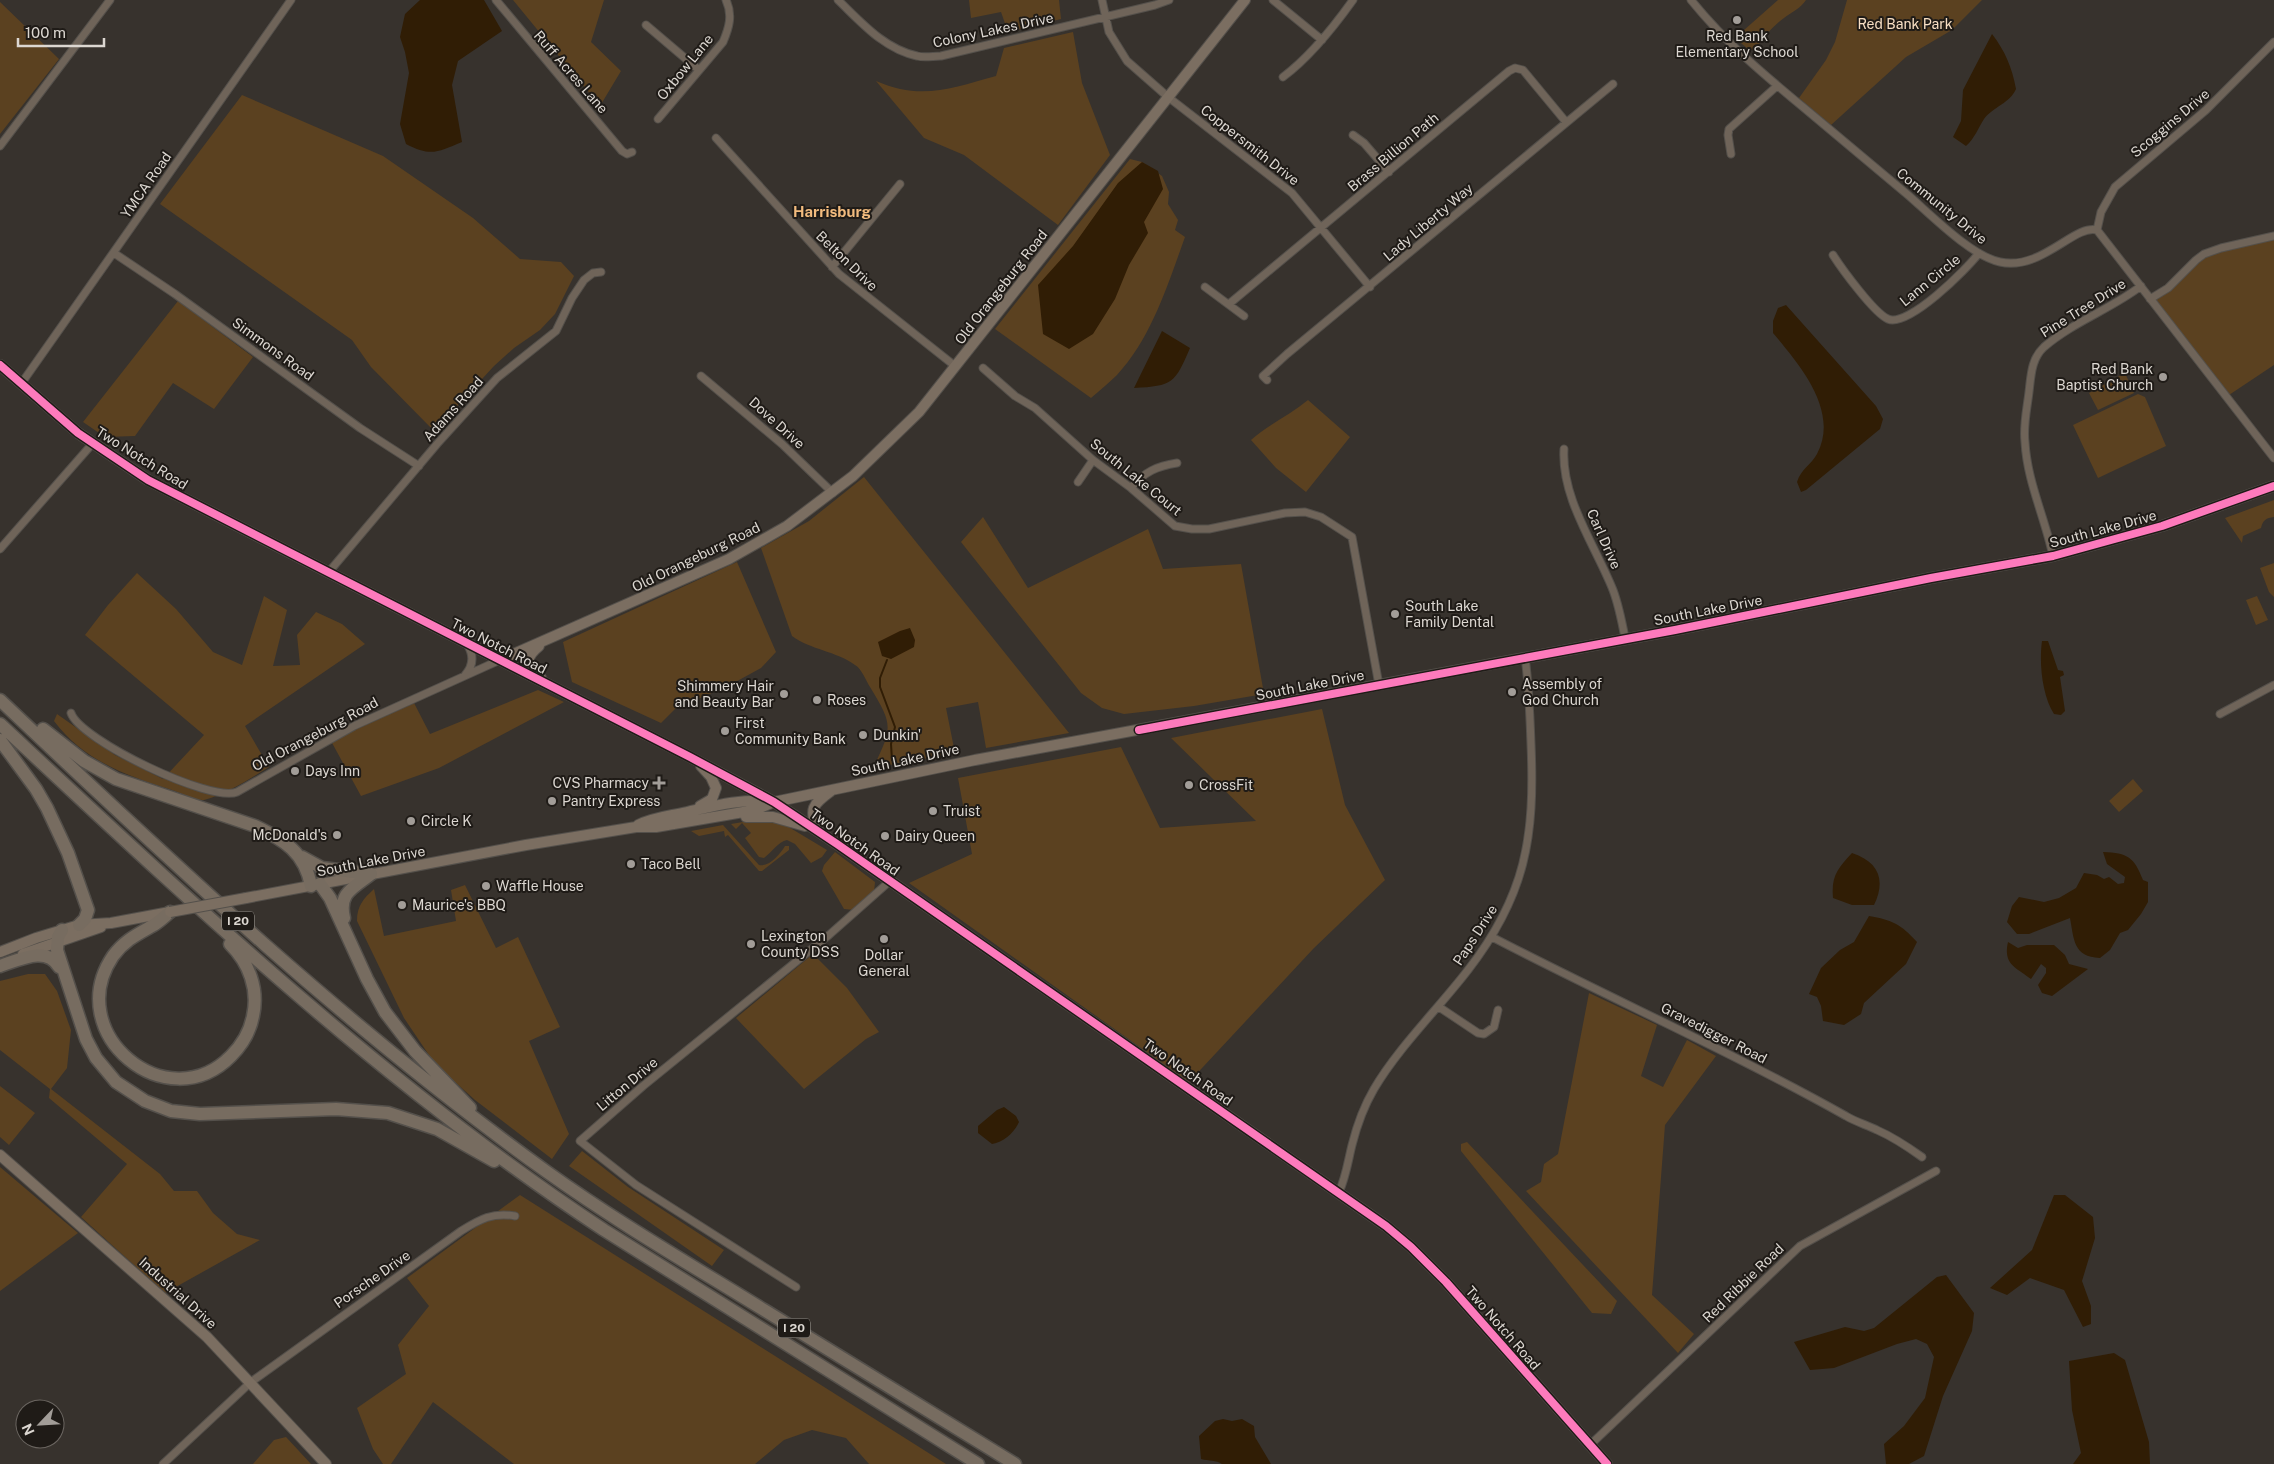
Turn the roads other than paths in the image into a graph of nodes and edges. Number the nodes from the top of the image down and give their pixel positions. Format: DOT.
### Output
graph roads {
  1 [pos="110,0"];
  2 [pos="291,0"];
  3 [pos="496,0"];
  4 [pos="726,0"];
  5 [pos="838,0"];
  6 [pos="1102,0"];
  7 [pos="1170,0"];
  8 [pos="1245,0"];
  9 [pos="1273,0"];
  10 [pos="1353,0"];
  11 [pos="1691,0"];
  12 [pos="1105,17"];
  13 [pos="646,25"];
  14 [pos="1322,40"];
  15 [pos="2274,42"];
  16 [pos="698,70"];
  17 [pos="1283,77"];
  18 [pos="1614,84"];
  19 [pos="1777,86"];
  20 [pos="1168,97"];
  21 [pos="658,119"];
  22 [pos="1566,122"];
  23 [pos="1353,135"];
  24 [pos="716,138"];
  25 [pos="0,146"];
  26 [pos="632,152"];
  27 [pos="1732,154"];
  28 [pos="1389,172"];
  29 [pos="900,184"];
  30 [pos="1321,228"];
  31 [pos="2097,230"];
  32 [pos="2274,236"];
  33 [pos="114,253"];
  34 [pos="1979,253"];
  35 [pos="1833,255"];
  36 [pos="832,267"];
  37 [pos="601,272"];
  38 [pos="2141,286"];
  39 [pos="1205,287"];
  40 [pos="1370,287"];
  41 [pos="2150,299"];
  42 [pos="1229,304"];
  43 [pos="1244,316"];
  44 [pos="0,365"];
  45 [pos="955,366"];
  46 [pos="983,368"];
  47 [pos="701,376"];
  48 [pos="1267,380"];
  49 [pos="21,384"];
  50 [pos="93,443"];
  51 [pos="1564,449"];
  52 [pos="2274,458"];
  53 [pos="1093,460"];
  54 [pos="1177,463"];
  55 [pos="419,466"];
  56 [pos="1078,482"];
  57 [pos="2274,486"];
  58 [pos="1130,488"];
  59 [pos="833,493"];
  60 [pos="0,549"];
  61 [pos="2053,556"];
  62 [pos="328,573"];
  63 [pos="1625,638"];
  64 [pos="545,641"];
  65 [pos="467,644"];
  66 [pos="1525,658"];
  67 [pos="500,660"];
  68 [pos="463,677"];
  69 [pos="549,685"];
  70 [pos="1379,685"];
  71 [pos="2274,685"];
  72 [pos="0,691"];
  73 [pos="0,700"];
  74 [pos="71,713"];
  75 [pos="2220,714"];
  76 [pos="0,724"];
  77 [pos="0,740"];
  78 [pos="694,758"];
  79 [pos="835,789"];
  80 [pos="774,802"];
  81 [pos="685,812"];
  82 [pos="722,815"];
  83 [pos="636,827"];
  84 [pos="818,831"];
  85 [pos="296,853"];
  86 [pos="371,874"];
  87 [pos="890,881"];
  88 [pos="316,885"];
  89 [pos="179,889"];
  90 [pos="170,912"];
  91 [pos="111,923"];
  92 [pos="79,925"];
  93 [pos="60,935"];
  94 [pos="1492,937"];
  95 [pos="350,943"];
  96 [pos="0,952"];
  97 [pos="0,965"];
  98 [pos="64,973"];
  99 [pos="1439,1007"];
  100 [pos="1498,1010"];
  101 [pos="488,1129"];
  102 [pos="0,1155"];
  103 [pos="1922,1157"];
  104 [pos="1936,1171"];
  105 [pos="1338,1192"];
  106 [pos="572,1210"];
  107 [pos="515,1216"];
  108 [pos="796,1287"];
  109 [pos="251,1382"];
  110 [pos="1590,1445"];
  111 [pos="163,1464"];
  112 [pos="326,1464"];
  113 [pos="978,1464"];
  114 [pos="1015,1464"];
  115 [pos="1607,1464"];
  1 -- 25 [label="street"];
  2 -- 33 [label="street, YMCA Road"];
  3 -- 26 [label="street, Ruff Acres Lane"];
  4 -- 16 [label="street, Oxbow Lane"];
  5 -- 12 [label="street, Colony Lakes Drive"];
  6 -- 12 [label="street, Coppersmith Drive"];
  7 -- 12 [label="street, Colony Lakes Drive"];
  8 -- 20 [label="street, Old Orangeburg Road"];
  9 -- 14 [label="street"];
  10 -- 14 [label="street"];
  11 -- 19 [label="street, Community Drive"];
  12 -- 20 [label="street, Coppersmith Drive"];
  13 -- 16 [label="street"];
  14 -- 17 [label="street"];
  15 -- 31 [label="street, Scoggins Drive"];
  16 -- 21 [label="street, Oxbow Lane"];
  18 -- 22 [label="street, Lady Liberty Way"];
  19 -- 27 [label="street"];
  19 -- 34 [label="street, Community Drive"];
  20 -- 30 [label="street, Coppersmith Drive"];
  20 -- 45 [label="street, Old Orangeburg Road"];
  22 -- 28 [label="street, Brass Billion Path"];
  22 -- 40 [label="street, Lady Liberty Way"];
  23 -- 28 [label="street"];
  24 -- 36 [label="street, Belton Drive"];
  28 -- 30 [label="street, Brass Billion Path"];
  29 -- 36 [label="street"];
  30 -- 40 [label="street, Coppersmith Drive"];
  30 -- 42 [label="street, Brass Billion Path"];
  31 -- 34 [label="street, Community Drive"];
  31 -- 38 [label="street"];
  32 -- 41 [label="street"];
  33 -- 49 [label="street, YMCA Road"];
  33 -- 55 [label="street, Simmons Road"];
  34 -- 35 [label="street, Lann Circle"];
  36 -- 45 [label="street, Belton Drive"];
  37 -- 55 [label="street, Adams Road"];
  38 -- 41 [label="street"];
  38 -- 61 [label="street, Pine Tree Drive"];
  39 -- 42 [label="street"];
  40 -- 48 [label="street, Lady Liberty Way"];
  41 -- 52 [label="street"];
  42 -- 43 [label="street"];
  44 -- 49 [label="street, Two Notch Road"];
  45 -- 59 [label="street, Old Orangeburg Road"];
  46 -- 53 [label="street, South Lake Court"];
  47 -- 59 [label="street, Dove Drive"];
  49 -- 50 [label="street, Two Notch Road"];
  50 -- 60 [label="street"];
  50 -- 62 [label="street, Two Notch Road"];
  51 -- 63 [label="street, Carl Drive"];
  53 -- 56 [label="street"];
  53 -- 58 [label="street, South Lake Court"];
  54 -- 58 [label="street"];
  55 -- 62 [label="street, Adams Road"];
  57 -- 61 [label="street, South Lake Drive"];
  58 -- 70 [label="street, South Lake Court"];
  59 -- 64 [label="street, Old Orangeburg Road"];
  61 -- 63 [label="street, South Lake Drive"];
  62 -- 65 [label="street, Two Notch Road"];
  63 -- 66 [label="street, South Lake Drive"];
  64 -- 67 [label="street, Old Orangeburg Road"];
  64 -- 69 [label="street"];
  65 -- 67 [label="street, Two Notch Road"];
  65 -- 68 [label="street"];
  66 -- 70 [label="street, South Lake Drive"];
  66 -- 94 [label="street, Paps Drive"];
  67 -- 68 [label="street, Old Orangeburg Road"];
  67 -- 69 [label="street, Two Notch Road"];
  68 -- 74 [label="street, Old Orangeburg Road"];
  69 -- 78 [label="street, Two Notch Road"];
  70 -- 79 [label="street, South Lake Drive"];
  71 -- 75 [label="street"];
  72 -- 85 [label="highway"];
  73 -- 101 [label="highway, I 20"];
  76 -- 89 [label="highway, I 20"];
  77 -- 92 [label="highway"];
  78 -- 80 [label="street, Two Notch Road"];
  78 -- 81 [label="street"];
  79 -- 80 [label="street, South Lake Drive"];
  79 -- 84 [label="street"];
  80 -- 81 [label="street, South Lake Drive"];
  80 -- 82 [label="street, South Lake Drive"];
  80 -- 84 [label="street, Two Notch Road"];
  81 -- 83 [label="street, South Lake Drive"];
  82 -- 83 [label="street, South Lake Drive"];
  82 -- 84 [label="street"];
  83 -- 86 [label="street, South Lake Drive"];
  84 -- 87 [label="street, Two Notch Road"];
  85 -- 86 [label="highway"];
  85 -- 88 [label="highway"];
  86 -- 88 [label="street, South Lake Drive"];
  86 -- 95 [label="highway"];
  87 -- 105 [label="street, Two Notch Road"];
  87 -- 108 [label="street, Litton Drive"];
  88 -- 90 [label="street, South Lake Drive, bridge"];
  88 -- 95 [label="highway"];
  89 -- 90 [label="highway"];
  89 -- 106 [label="highway, I 20"];
  90 -- 91 [label="street, South Lake Drive"];
  91 -- 92 [label="street, South Lake Drive"];
  91 -- 93 [label="street, South Lake Drive"];
  92 -- 93 [label="street, South Lake Drive"];
  93 -- 96 [label="street, South Lake Drive"];
  93 -- 97 [label="street, South Lake Drive"];
  93 -- 98 [label="highway"];
  94 -- 99 [label="street, Paps Drive"];
  94 -- 103 [label="street, Gravedigger Road"];
  95 -- 101 [label="highway"];
  97 -- 98 [label="highway"];
  98 -- 106 [label="highway"];
  99 -- 100 [label="street"];
  99 -- 105 [label="street, Paps Drive"];
  101 -- 114 [label="highway, I 20"];
  102 -- 109 [label="street, Industrial Drive"];
  104 -- 110 [label="street, Red Ribbie Road"];
  105 -- 110 [label="street, Two Notch Road"];
  106 -- 113 [label="highway, I 20"];
  107 -- 109 [label="street, Porsche Drive"];
  109 -- 111 [label="street, Porsche Drive"];
  109 -- 112 [label="street, Industrial Drive"];
  110 -- 115 [label="street, Two Notch Road"];
}
